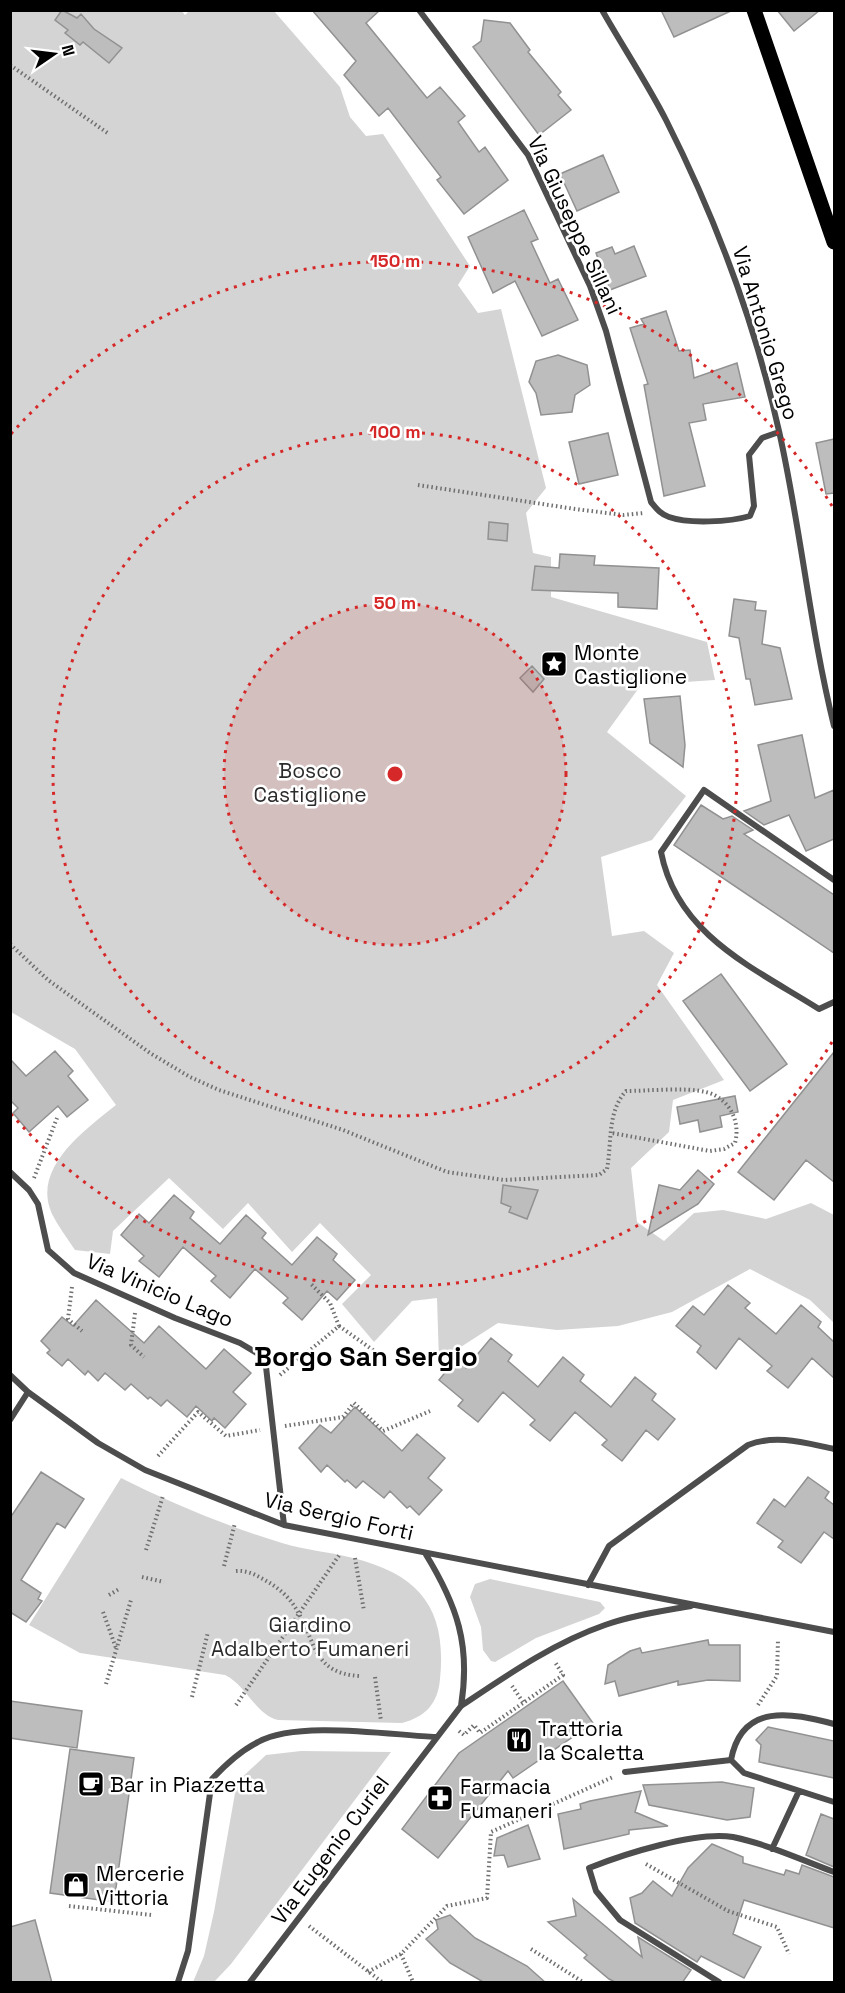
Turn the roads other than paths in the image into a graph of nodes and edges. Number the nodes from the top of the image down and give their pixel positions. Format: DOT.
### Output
graph roads {
  1 [pos="419,10"];
  2 [pos="602,10"];
  3 [pos="754,10"];
  4 [pos="834,242"];
  5 [pos="779,432"];
  6 [pos="834,726"];
  7 [pos="834,880"];
  8 [pos="834,1002"];
  9 [pos="10,1172"];
  10 [pos="10,1375"];
  11 [pos="28,1392"];
  12 [pos="10,1420"];
  13 [pos="834,1449"];
  14 [pos="284,1525"];
  15 [pos="425,1553"];
  16 [pos="588,1584"];
  17 [pos="698,1605"];
  18 [pos="834,1632"];
  19 [pos="461,1706"];
  20 [pos="834,1724"];
  21 [pos="436,1737"];
  22 [pos="731,1760"];
  23 [pos="625,1772"];
  24 [pos="799,1791"];
  25 [pos="834,1802"];
  26 [pos="772,1850"];
  27 [pos="834,1872"];
  28 [pos="178,1983"];
  29 [pos="250,1983"];
  30 [pos="719,1983"];
  1 -- 5 [label="street, Via Giuseppe Sillani"];
  2 -- 5 [label="street, Via Antonio Grego"];
  3 -- 4 [label="main road"];
  5 -- 6 [label="street, Via Antonio Grego"];
  7 -- 8 [label="street"];
  9 -- 14 [label="street, Via Vinicio Lago"];
  10 -- 11 [label="street, Via Sergio Forti"];
  11 -- 12 [label="street"];
  11 -- 14 [label="street, Via Sergio Forti"];
  13 -- 16 [label="street"];
  14 -- 15 [label="street, Via Sergio Forti"];
  15 -- 16 [label="street, Via Sergio Forti"];
  15 -- 19 [label="street"];
  16 -- 17 [label="street, Via Sergio Forti"];
  17 -- 18 [label="street, Via Sergio Forti"];
  17 -- 19 [label="street, Via Eugenio Curiel"];
  19 -- 21 [label="street, Via Eugenio Curiel"];
  20 -- 22 [label="street"];
  21 -- 28 [label="street"];
  21 -- 29 [label="street, Via Eugenio Curiel"];
  22 -- 23 [label="street"];
  22 -- 24 [label="street"];
  24 -- 25 [label="street"];
  24 -- 26 [label="street"];
  26 -- 27 [label="street"];
  26 -- 30 [label="street"];
}
